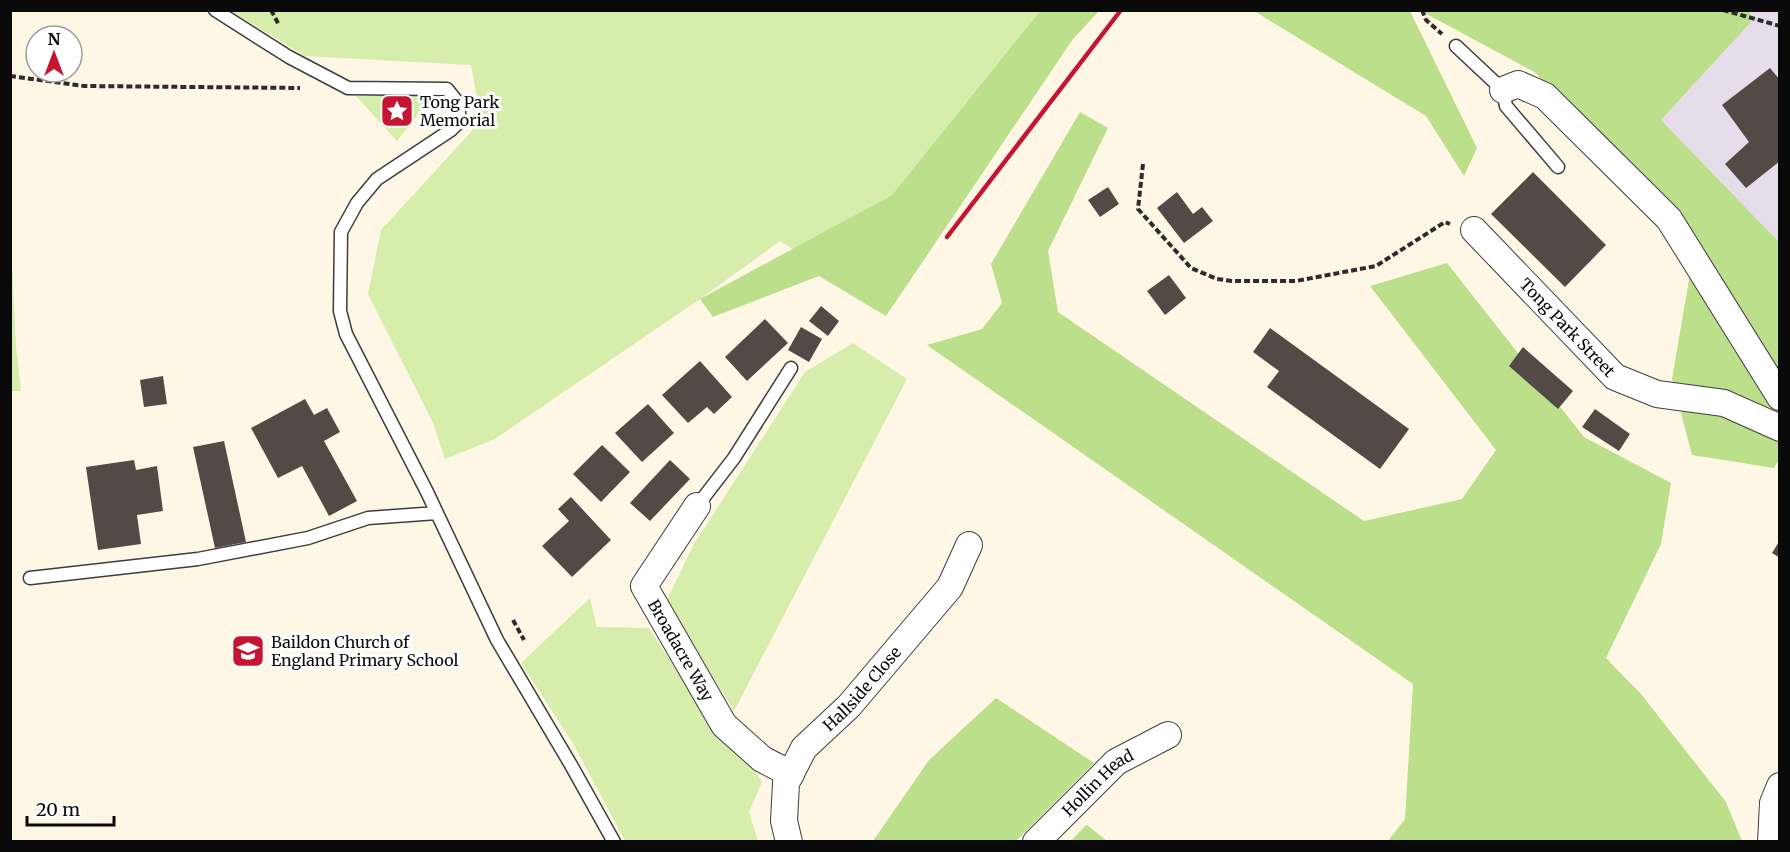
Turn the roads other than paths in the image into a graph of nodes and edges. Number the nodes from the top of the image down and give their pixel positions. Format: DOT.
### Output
graph roads {
  1 [pos="215,10"];
  2 [pos="1456,46"];
  3 [pos="1503,90"];
  4 [pos="1558,167"];
  5 [pos="1474,230"];
  6 [pos="791,368"];
  7 [pos="1779,397"];
  8 [pos="1779,428"];
  9 [pos="697,506"];
  10 [pos="437,513"];
  11 [pos="969,545"];
  12 [pos="30,578"];
  13 [pos="1168,735"];
  14 [pos="791,774"];
  15 [pos="1779,786"];
  16 [pos="614,842"];
  17 [pos="789,842"];
  18 [pos="1036,842"];
  19 [pos="1771,842"];
  1 -- 10 [label="lane"];
  2 -- 3 [label="lane"];
  3 -- 4 [label="lane"];
  3 -- 7 [label="street"];
  5 -- 8 [label="street, Tong Park Street"];
  6 -- 9 [label="lane"];
  9 -- 14 [label="street, Broadacre Way"];
  10 -- 12 [label="lane"];
  10 -- 16 [label="lane"];
  11 -- 14 [label="street, Hallside Close"];
  13 -- 18 [label="street, Hollin Head"];
  14 -- 17 [label="street, Hallside Close"];
  15 -- 19 [label="street"];
}
